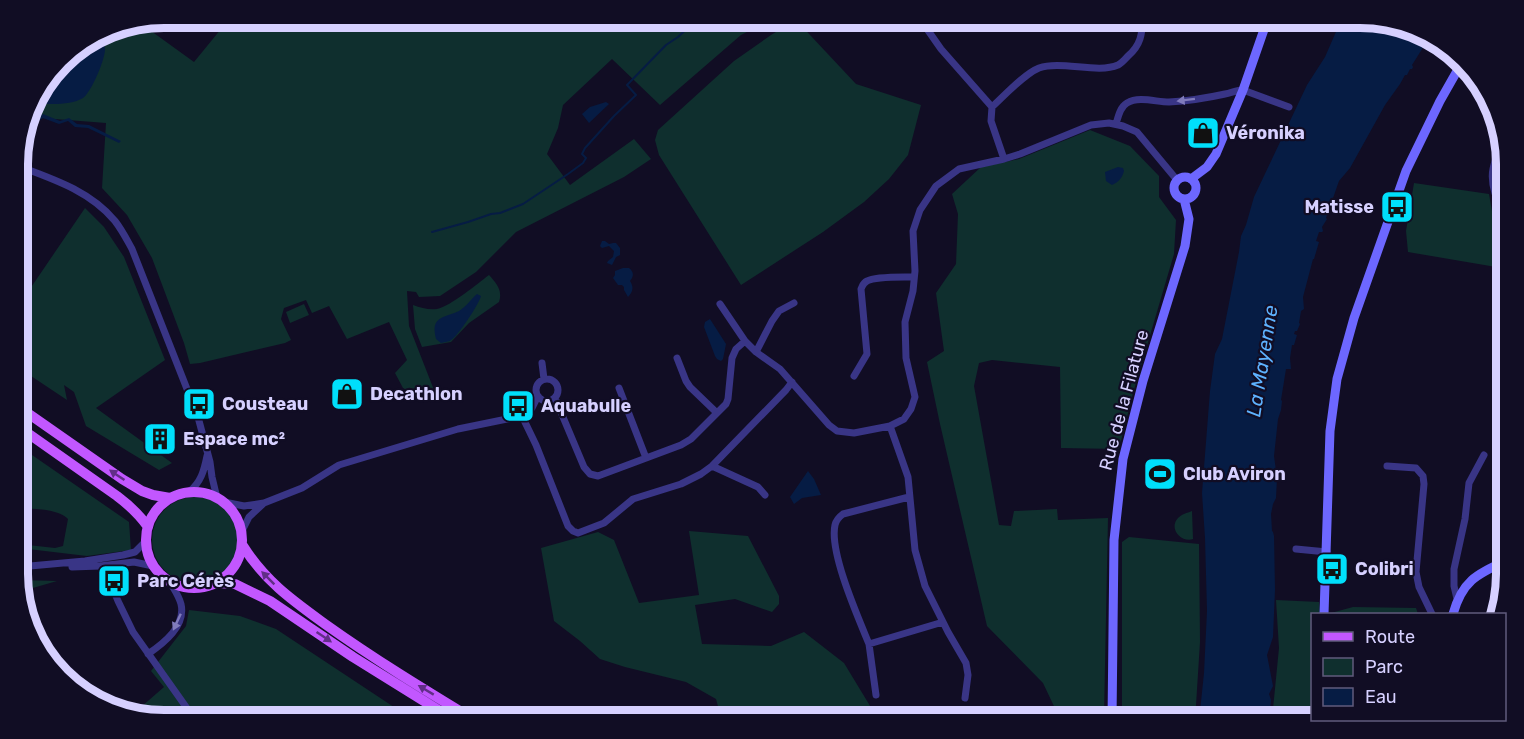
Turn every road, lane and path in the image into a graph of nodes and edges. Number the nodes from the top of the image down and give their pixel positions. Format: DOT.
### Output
graph roads {
  1 [pos="927,28"];
  2 [pos="1142,28"];
  3 [pos="1265,28"];
  4 [pos="1458,70"];
  5 [pos="1243,90"];
  6 [pos="992,107"];
  7 [pos="1289,107"];
  8 [pos="1116,124"];
  9 [pos="1004,159"];
  10 [pos="1495,160"];
  11 [pos="29,170"];
  12 [pos="1191,179"];
  13 [pos="1178,180"];
  14 [pos="1496,195"];
  15 [pos="1184,199"];
  16 [pos="914,277"];
  17 [pos="794,303"];
  18 [pos="720,304"];
  19 [pos="745,341"];
  20 [pos="756,352"];
  21 [pos="677,358"];
  22 [pos="542,363"];
  23 [pos="854,376"];
  24 [pos="544,379"];
  25 [pos="792,382"];
  26 [pos="619,388"];
  27 [pos="538,396"];
  28 [pos="555,398"];
  29 [pos="28,413"];
  30 [pos="717,413"];
  31 [pos="522,416"];
  32 [pos="890,426"];
  33 [pos="28,434"];
  34 [pos="206,444"];
  35 [pos="1484,455"];
  36 [pos="646,458"];
  37 [pos="1387,465"];
  38 [pos="712,466"];
  39 [pos="189,492"];
  40 [pos="765,495"];
  41 [pos="909,497"];
  42 [pos="170,498"];
  43 [pos="221,500"];
  44 [pos="264,503"];
  45 [pos="148,527"];
  46 [pos="242,531"];
  47 [pos="146,541"];
  48 [pos="243,546"];
  49 [pos="1296,549"];
  50 [pos="1327,552"];
  51 [pos="113,565"];
  52 [pos="1496,565"];
  53 [pos="153,566"];
  54 [pos="28,567"];
  55 [pos="170,582"];
  56 [pos="217,583"];
  57 [pos="1457,599"];
  58 [pos="1324,613"];
  59 [pos="1431,613"];
  60 [pos="1454,613"];
  61 [pos="943,622"];
  62 [pos="868,644"];
  63 [pos="148,654"];
  64 [pos="876,695"];
  65 [pos="965,698"];
  66 [pos="188,710"];
  67 [pos="438,710"];
  68 [pos="458,710"];
  69 [pos="1112,710"];
  1 -- 6 [label="street"];
  2 -- 6 [label="street"];
  3 -- 5 [label="street"];
  4 -- 50 [label="street"];
  5 -- 7 [label="street"];
  5 -- 8 [label="street, one-way"];
  5 -- 12 [label="street"];
  6 -- 9 [label="street"];
  8 -- 9 [label="street"];
  8 -- 13 [label="street"];
  9 -- 16 [label="street"];
  10 -- 14 [label="street"];
  11 -- 34 [label="street"];
  12 -- 13 [label="street"];
  12 -- 15 [label="street"];
  13 -- 15 [label="street"];
  15 -- 69 [label="street, Rue de la Filature"];
  16 -- 23 [label="street"];
  16 -- 32 [label="street"];
  17 -- 20 [label="street"];
  18 -- 19 [label="street"];
  19 -- 20 [label="street"];
  19 -- 30 [label="street"];
  20 -- 25 [label="street"];
  21 -- 30 [label="street"];
  22 -- 24 [label="street"];
  24 -- 27 [label="street"];
  24 -- 28 [label="street"];
  25 -- 32 [label="street"];
  25 -- 38 [label="street"];
  26 -- 36 [label="street"];
  27 -- 28 [label="street"];
  27 -- 31 [label="street"];
  28 -- 36 [label="street"];
  42 -- 29 [label="main road, one-way"];
  30 -- 36 [label="street"];
  31 -- 38 [label="street"];
  31 -- 44 [label="street"];
  32 -- 41 [label="street"];
  33 -- 45 [label="main road"];
  34 -- 39 [label="street"];
  34 -- 43 [label="street"];
  35 -- 57 [label="street"];
  37 -- 59 [label="street"];
  38 -- 40 [label="street"];
  39 -- 42 [label="main road"];
  39 -- 43 [label="main road"];
  41 -- 61 [label="street"];
  41 -- 62 [label="street"];
  42 -- 45 [label="main road"];
  43 -- 44 [label="street"];
  43 -- 46 [label="main road"];
  44 -- 46 [label="street"];
  45 -- 47 [label="main road"];
  46 -- 48 [label="main road"];
  47 -- 53 [label="main road"];
  47 -- 54 [label="street"];
  48 -- 56 [label="main road"];
  68 -- 48 [label="main road, one-way"];
  49 -- 50 [label="street"];
  50 -- 58 [label="street"];
  51 -- 53 [label="street"];
  51 -- 54 [label="street"];
  51 -- 63 [label="street"];
  52 -- 57 [label="street"];
  53 -- 55 [label="main road"];
  55 -- 56 [label="main road"];
  55 -- 63 [label="street, one-way"];
  56 -- 67 [label="main road, one-way"];
  57 -- 60 [label="street"];
  61 -- 62 [label="street"];
  61 -- 65 [label="street"];
  62 -- 64 [label="street"];
  63 -- 66 [label="street"];
}
